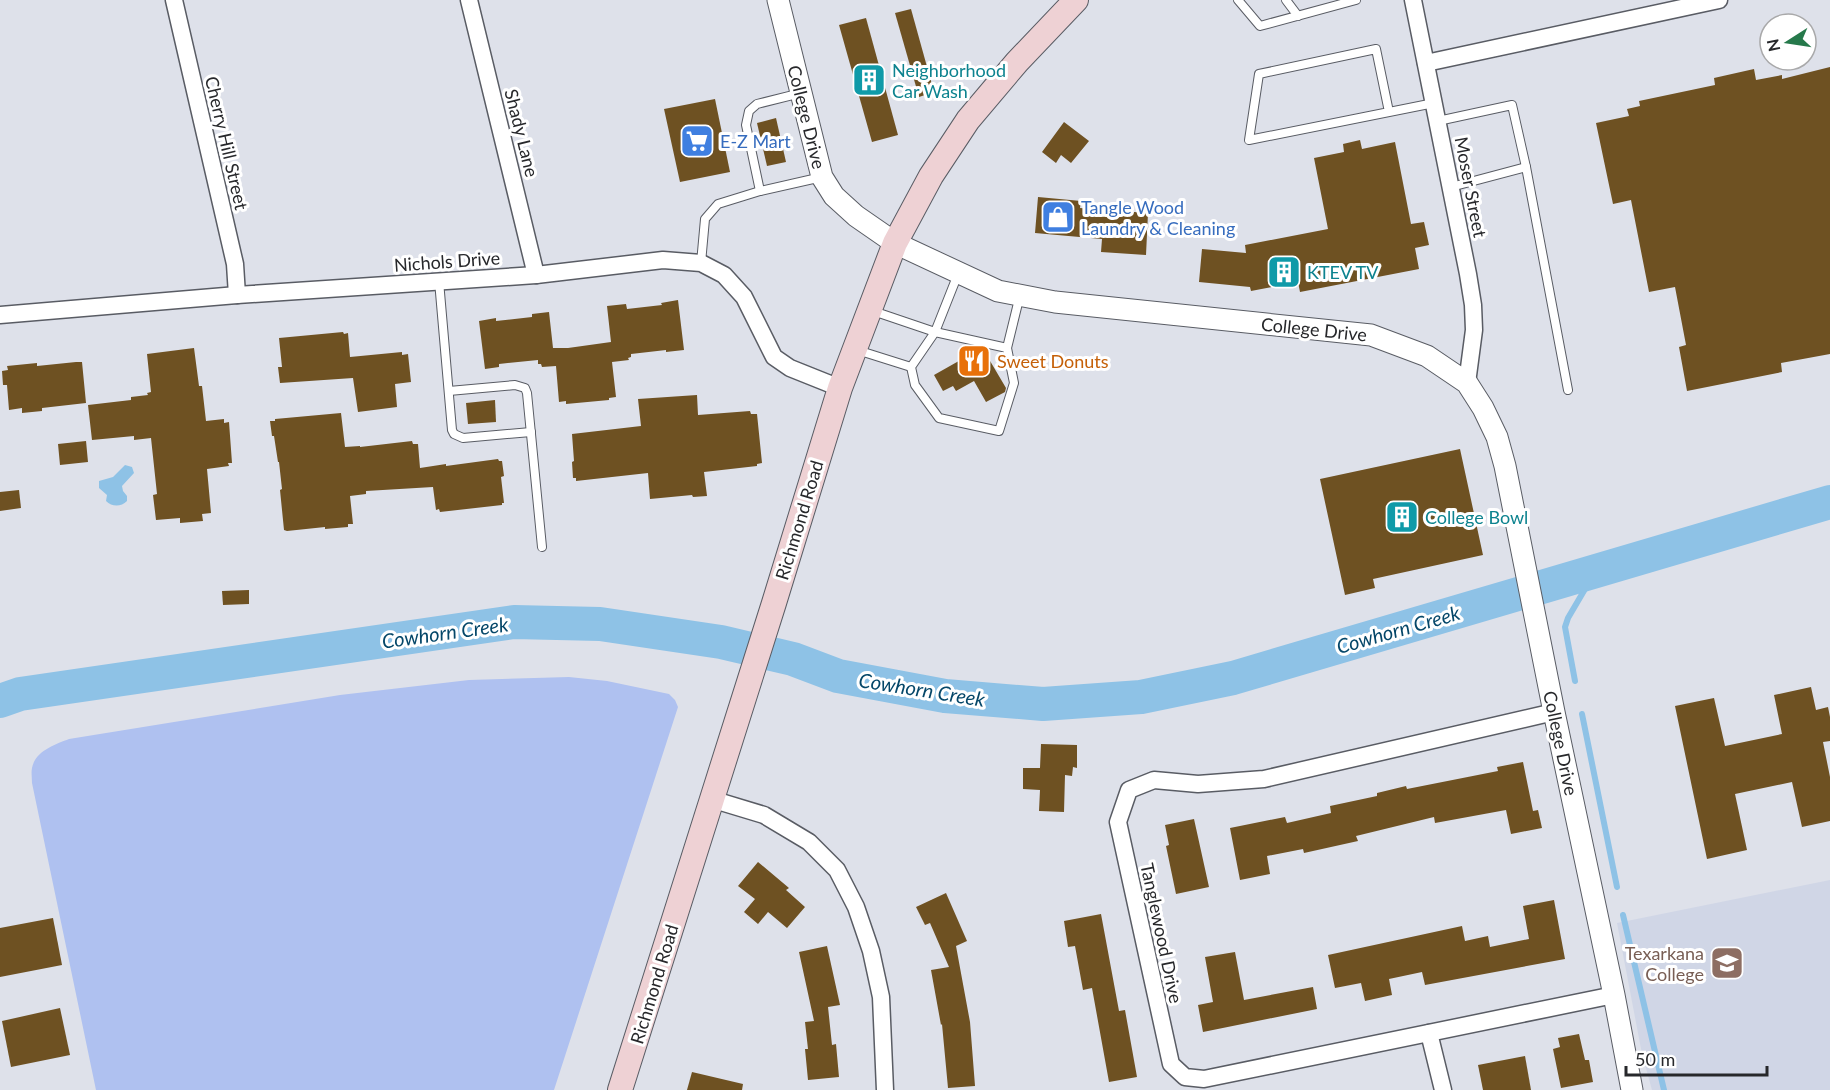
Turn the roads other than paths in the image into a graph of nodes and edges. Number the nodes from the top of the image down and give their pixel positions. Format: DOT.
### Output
graph roads {
  1 [pos="174,0"];
  2 [pos="469,0"];
  3 [pos="778,0"];
  4 [pos="1076,0"];
  5 [pos="1238,0"];
  6 [pos="1356,0"];
  7 [pos="1413,0"];
  8 [pos="1719,0"];
  9 [pos="1291,2"];
  10 [pos="1679,4"];
  11 [pos="1298,16"];
  12 [pos="1426,63"];
  13 [pos="801,93"];
  14 [pos="1434,103"];
  15 [pos="1389,112"];
  16 [pos="1438,122"];
  17 [pos="1526,167"];
  18 [pos="822,177"];
  19 [pos="1451,187"];
  20 [pos="760,191"];
  21 [pos="895,243"];
  22 [pos="701,263"];
  23 [pos="959,272"];
  24 [pos="536,275"];
  25 [pos="439,281"];
  26 [pos="237,295"];
  27 [pos="1020,295"];
  28 [pos="870,309"];
  29 [pos="0,315"];
  30 [pos="935,332"];
  31 [pos="1007,348"];
  32 [pos="854,349"];
  33 [pos="911,367"];
  34 [pos="1467,383"];
  35 [pos="840,388"];
  36 [pos="1568,390"];
  37 [pos="448,391"];
  38 [pos="531,432"];
  39 [pos="542,547"];
  40 [pos="1554,712"];
  41 [pos="711,799"];
  42 [pos="1614,995"];
  43 [pos="1429,1033"];
  44 [pos="620,1090"];
  45 [pos="885,1090"];
  46 [pos="1443,1090"];
  47 [pos="1632,1090"];
  1 -- 26 [label="street, Cherry Hill Street"];
  2 -- 24 [label="street, Shady Lane"];
  3 -- 13 [label="street, College Drive"];
  4 -- 21 [label="main road, Richmond Road"];
  5 -- 11 [label="lane"];
  6 -- 11 [label="lane"];
  7 -- 12 [label="street, Moser Street"];
  8 -- 10 [label="street"];
  9 -- 11 [label="lane"];
  10 -- 12 [label="street"];
  12 -- 14 [label="street, Moser Street"];
  13 -- 18 [label="street, College Drive"];
  13 -- 20 [label="lane"];
  14 -- 15 [label="lane"];
  14 -- 16 [label="street, Moser Street"];
  15 -- 15 [label="lane"];
  16 -- 17 [label="lane"];
  16 -- 19 [label="street, Moser Street"];
  17 -- 19 [label="lane"];
  17 -- 36 [label="lane"];
  18 -- 20 [label="lane"];
  18 -- 21 [label="street, College Drive"];
  19 -- 34 [label="street, Moser Street"];
  20 -- 22 [label="lane"];
  21 -- 23 [label="street, College Drive"];
  21 -- 28 [label="main road, Richmond Road"];
  22 -- 24 [label="street, Nichols Drive"];
  22 -- 35 [label="street, Nichols Drive"];
  23 -- 27 [label="street, College Drive"];
  23 -- 30 [label="lane"];
  24 -- 25 [label="street, Nichols Drive"];
  25 -- 26 [label="street, Nichols Drive"];
  25 -- 37 [label="lane"];
  26 -- 29 [label="street, Nichols Drive"];
  27 -- 31 [label="lane"];
  27 -- 34 [label="street, College Drive"];
  28 -- 30 [label="lane"];
  28 -- 32 [label="main road, Richmond Road"];
  30 -- 31 [label="lane"];
  30 -- 33 [label="lane"];
  31 -- 33 [label="lane"];
  32 -- 33 [label="lane"];
  32 -- 35 [label="main road, Richmond Road"];
  34 -- 40 [label="street, College Drive"];
  35 -- 41 [label="main road, Richmond Road"];
  37 -- 38 [label="lane"];
  37 -- 38 [label="lane"];
  38 -- 39 [label="lane"];
  40 -- 42 [label="street, College Drive"];
  40 -- 43 [label="street, Tanglewood Drive"];
  41 -- 44 [label="main road, Richmond Road"];
  41 -- 45 [label="street"];
  42 -- 43 [label="street, Tanglewood Drive"];
  42 -- 47 [label="street, College Drive"];
  43 -- 46 [label="street"];
}
